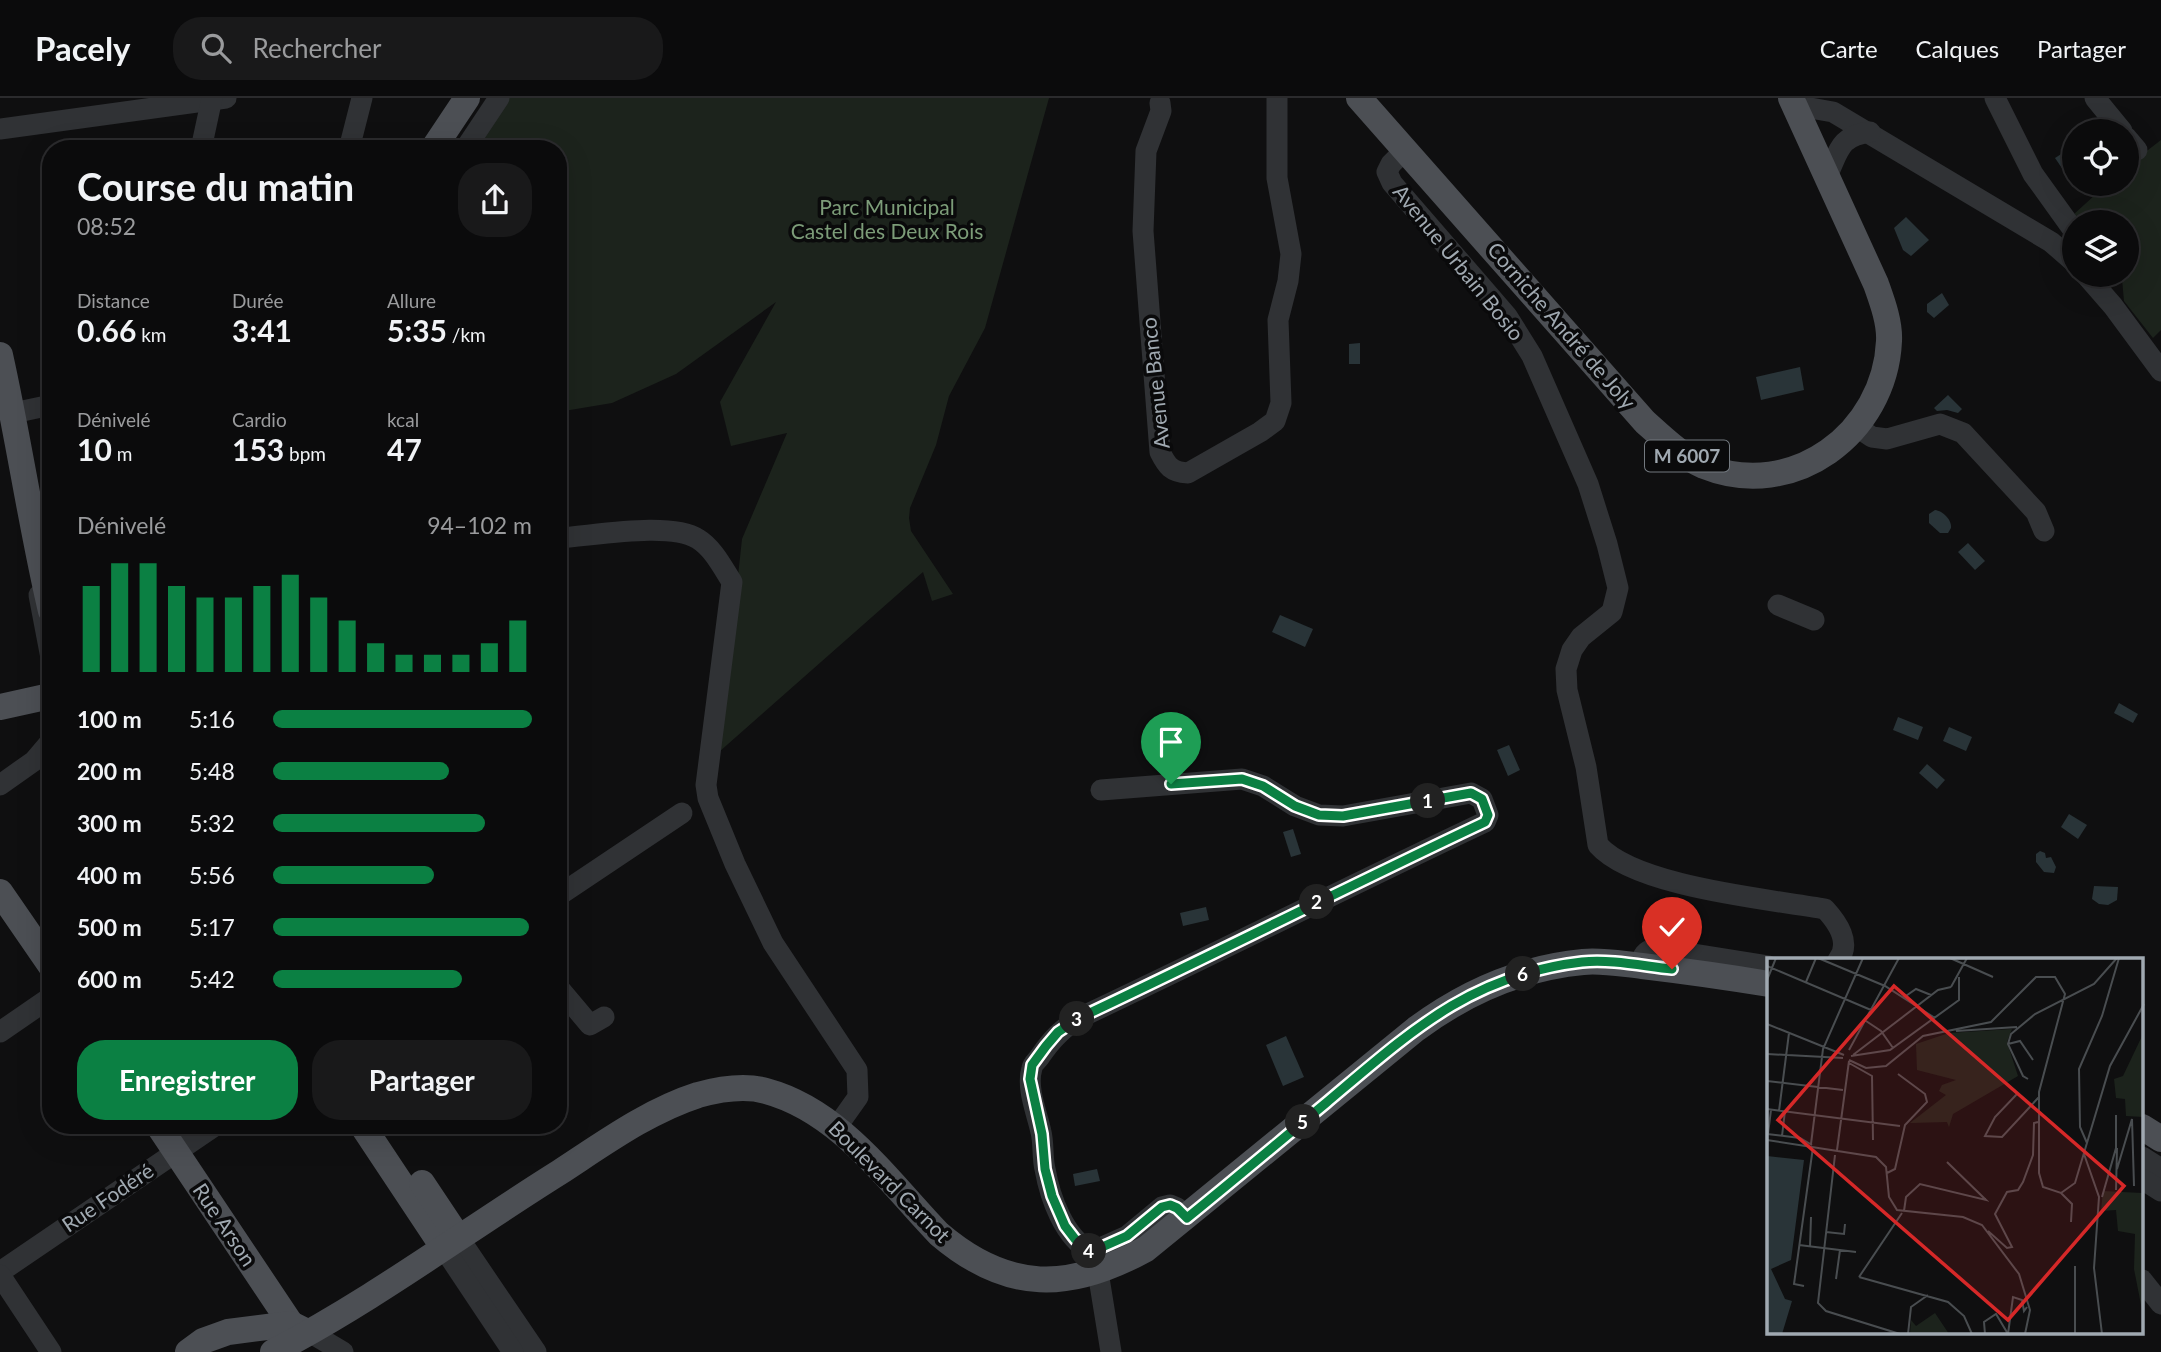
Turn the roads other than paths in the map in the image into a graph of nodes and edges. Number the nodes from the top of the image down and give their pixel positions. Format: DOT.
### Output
graph roads {
  1 [pos="362,98"];
  2 [pos="467,98"];
  3 [pos="499,98"];
  4 [pos="1277,98"];
  5 [pos="1359,98"];
  6 [pos="1995,98"];
  7 [pos="2095,98"];
  8 [pos="217,99"];
  9 [pos="1160,103"];
  10 [pos="1794,105"];
  11 [pos="109,107"];
  12 [pos="2112,119"];
  13 [pos="0,129"];
  14 [pos="1870,132"];
  15 [pos="204,140"];
  16 [pos="351,140"];
  17 [pos="439,140"];
  18 [pos="471,140"];
  19 [pos="1405,150"];
  20 [pos="1827,176"];
  21 [pos="2062,214"];
  22 [pos="2062,252"];
  23 [pos="2096,287"];
  24 [pos="2111,287"];
  25 [pos="2113,306"];
  26 [pos="0,355"];
  27 [pos="2161,371"];
  28 [pos="42,407"];
  29 [pos="13,412"];
  30 [pos="1857,427"];
  31 [pos="26,492"];
  32 [pos="42,525"];
  33 [pos="2044,531"];
  34 [pos="567,537"];
  35 [pos="42,568"];
  36 [pos="1778,605"];
  37 [pos="42,616"];
  38 [pos="1814,620"];
  39 [pos="42,699"];
  40 [pos="0,707"];
  41 [pos="42,752"];
  42 [pos="0,785"];
  43 [pos="1101,790"];
  44 [pos="682,813"];
  45 [pos="567,889"];
  46 [pos="0,892"];
  47 [pos="42,953"];
  48 [pos="1840,958"];
  49 [pos="1641,966"];
  50 [pos="1767,966"];
  51 [pos="1767,984"];
  52 [pos="567,998"];
  53 [pos="42,1003"];
  54 [pos="604,1017"];
  55 [pos="0,1032"];
  56 [pos="836,1128"];
  57 [pos="2144,1128"];
  58 [pos="164,1134"];
  59 [pos="203,1134"];
  60 [pos="369,1134"];
  61 [pos="377,1134"];
  62 [pos="387,1134"];
  63 [pos="2161,1139"];
  64 [pos="176,1152"];
  65 [pos="2144,1158"];
  66 [pos="2161,1169"];
  67 [pos="2144,1180"];
  68 [pos="2161,1191"];
  69 [pos="431,1215"];
  70 [pos="1187,1218"];
  71 [pos="451,1242"];
  72 [pos="469,1272"];
  73 [pos="1098,1272"];
  74 [pos="0,1273"];
  75 [pos="2144,1283"];
  76 [pos="265,1285"];
  77 [pos="2161,1304"];
  78 [pos="301,1328"];
  79 [pos="236,1342"];
  80 [pos="51,1352"];
  81 [pos="188,1352"];
  82 [pos="273,1352"];
  83 [pos="343,1352"];
  84 [pos="513,1352"];
  85 [pos="523,1352"];
  86 [pos="536,1352"];
  87 [pos="1111,1352"];
  1 -- 16 [label="street"];
  2 -- 17 [label="main road"];
  3 -- 18 [label="street"];
  4 -- 9 [label="street, Avenue Banco"];
  5 -- 19 [label="main road, Corniche André de Joly / M 6007"];
  6 -- 21 [label="street"];
  7 -- 12 [label="street"];
  8 -- 11 [label="street"];
  8 -- 15 [label="street"];
  10 -- 14 [label="street"];
  10 -- 20 [label="main road, Corniche André de Joly / M 6007"];
  11 -- 13 [label="street"];
  14 -- 20 [label="street"];
  14 -- 22 [label="street"];
  19 -- 30 [label="main road, Corniche André de Joly / M 6007"];
  19 -- 48 [label="street, Avenue Urbain Bosio"];
  20 -- 30 [label="main road, Corniche André de Joly / M 6007"];
  23 -- 25 [label="street"];
  24 -- 25 [label="street"];
  25 -- 27 [label="street"];
  26 -- 29 [label="main road"];
  28 -- 29 [label="street"];
  29 -- 31 [label="main road"];
  30 -- 33 [label="street"];
  31 -- 32 [label="main road"];
  31 -- 35 [label="main road"];
  31 -- 37 [label="street"];
  34 -- 56 [label="street"];
  36 -- 38 [label="street"];
  39 -- 40 [label="main road"];
  41 -- 42 [label="street"];
  43 -- 70 [label="street"];
  44 -- 45 [label="street"];
  46 -- 47 [label="main road"];
  49 -- 50 [label="street"];
  49 -- 51 [label="main road, Boulevard Carnot"];
  49 -- 70 [label="main road, Boulevard Carnot"];
  52 -- 54 [label="street"];
  53 -- 55 [label="street"];
  56 -- 71 [label="main road, Boulevard Carnot"];
  56 -- 73 [label="main road, Boulevard Carnot"];
  57 -- 63 [label="main road"];
  58 -- 64 [label="main road, Rue Arson"];
  59 -- 64 [label="street, Rue Fodéré"];
  60 -- 71 [label="main road"];
  61 -- 69 [label="street"];
  62 -- 71 [label="main road"];
  64 -- 74 [label="street, Rue Fodéré"];
  64 -- 76 [label="main road, Rue Arson"];
  65 -- 66 [label="street"];
  67 -- 68 [label="street"];
  70 -- 73 [label="main road, Boulevard Carnot"];
  71 -- 78 [label="main road, Boulevard Carnot"];
  71 -- 84 [label="street"];
  71 -- 86 [label="street"];
  72 -- 85 [label="street"];
  73 -- 87 [label="street"];
  74 -- 80 [label="street"];
  75 -- 77 [label="street"];
  76 -- 78 [label="main road, Rue Arson"];
  76 -- 79 [label="main road"];
  78 -- 79 [label="main road"];
  78 -- 82 [label="main road, Boulevard Carnot"];
  78 -- 83 [label="street"];
  79 -- 81 [label="main road"];
}
